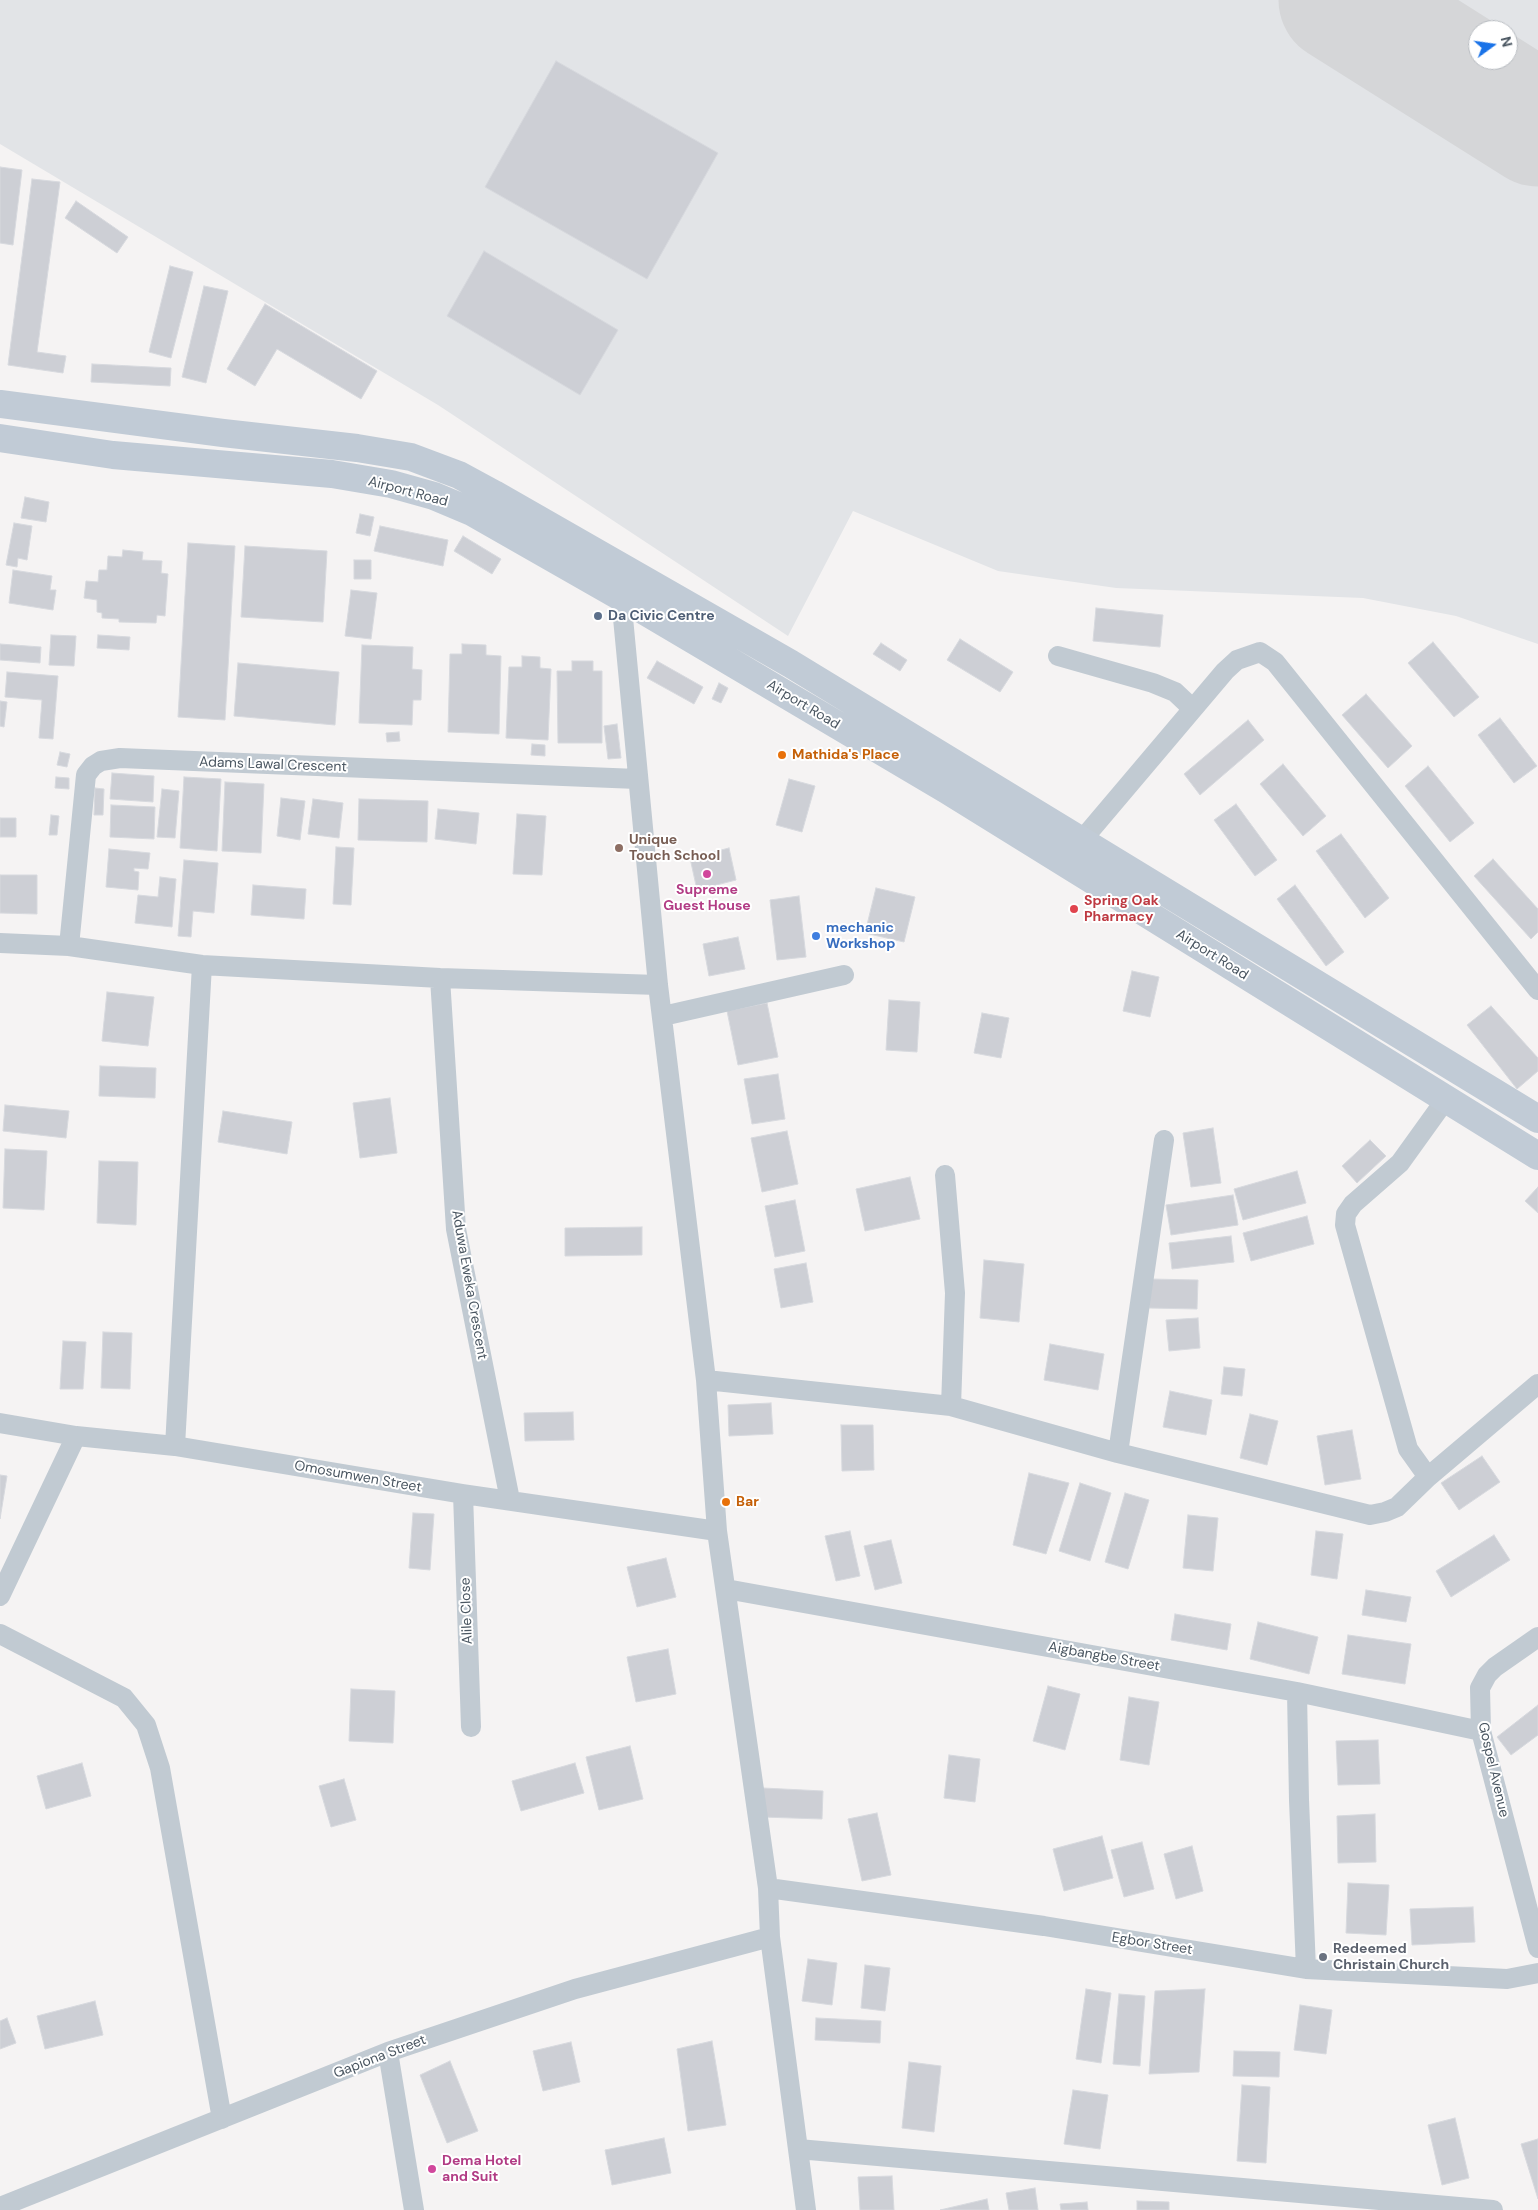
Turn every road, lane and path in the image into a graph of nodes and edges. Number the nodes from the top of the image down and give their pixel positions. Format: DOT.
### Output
graph roads {
  1 [pos="0,404"];
  2 [pos="0,438"];
  3 [pos="621,597"];
  4 [pos="1058,656"];
  5 [pos="1193,709"];
  6 [pos="962,768"];
  7 [pos="637,779"];
  8 [pos="947,790"];
  9 [pos="1082,840"];
  10 [pos="0,943"];
  11 [pos="69,946"];
  12 [pos="202,965"];
  13 [pos="844,975"];
  14 [pos="440,978"];
  15 [pos="658,985"];
  16 [pos="1538,990"];
  17 [pos="663,1016"];
  18 [pos="1446,1099"];
  19 [pos="1538,1119"];
  20 [pos="1164,1140"];
  21 [pos="1538,1156"];
  22 [pos="945,1176"];
  23 [pos="706,1380"];
  24 [pos="1538,1384"];
  25 [pos="951,1406"];
  26 [pos="0,1423"];
  27 [pos="76,1436"];
  28 [pos="175,1446"];
  29 [pos="1118,1453"];
  30 [pos="1428,1477"];
  31 [pos="463,1494"];
  32 [pos="510,1500"];
  33 [pos="717,1531"];
  34 [pos="726,1590"];
  35 [pos="0,1596"];
  36 [pos="0,1634"];
  37 [pos="1538,1636"];
  38 [pos="1297,1692"];
  39 [pos="471,1727"];
  40 [pos="1481,1731"];
  41 [pos="768,1888"];
  42 [pos="1531,1893"];
  43 [pos="770,1937"];
  44 [pos="1538,1948"];
  45 [pos="1306,1969"];
  46 [pos="1538,1973"];
  47 [pos="388,2052"];
  48 [pos="222,2119"];
  49 [pos="798,2149"];
  50 [pos="0,2207"];
  51 [pos="414,2210"];
  52 [pos="806,2210"];
  53 [pos="1493,2210"];
  1 -- 6 [label="main road, Airport Road"];
  2 -- 3 [label="main road, Airport Road"];
  3 -- 7 [label="street"];
  3 -- 8 [label="main road, Airport Road"];
  4 -- 5 [label="street"];
  5 -- 9 [label="street"];
  5 -- 16 [label="street"];
  6 -- 8 [label="main road"];
  6 -- 9 [label="main road, Airport Road"];
  7 -- 11 [label="street, Adams Lawal Crescent"];
  7 -- 15 [label="street"];
  8 -- 18 [label="main road, Airport Road"];
  9 -- 19 [label="main road, Airport Road"];
  10 -- 11 [label="street"];
  11 -- 12 [label="street"];
  12 -- 14 [label="street"];
  12 -- 28 [label="street"];
  13 -- 17 [label="street"];
  14 -- 15 [label="street"];
  14 -- 32 [label="street, Aduwa Eweka Crescent"];
  15 -- 17 [label="street"];
  17 -- 23 [label="street"];
  18 -- 21 [label="main road, Airport Road"];
  18 -- 30 [label="street"];
  20 -- 29 [label="street"];
  22 -- 25 [label="street"];
  23 -- 25 [label="street"];
  23 -- 33 [label="street"];
  24 -- 30 [label="street"];
  25 -- 29 [label="street"];
  26 -- 27 [label="street, Omosumwen Street"];
  27 -- 28 [label="street, Omosumwen Street"];
  27 -- 35 [label="street"];
  28 -- 31 [label="street, Omosumwen Street"];
  29 -- 30 [label="street"];
  31 -- 32 [label="street, Omosumwen Street"];
  31 -- 39 [label="street, Alile Close"];
  32 -- 33 [label="street, Omosumwen Street"];
  33 -- 34 [label="street"];
  34 -- 38 [label="street, Aigbangbe Street"];
  34 -- 41 [label="street"];
  36 -- 48 [label="street"];
  37 -- 40 [label="street, Gospel Avenue"];
  38 -- 40 [label="street, Aigbangbe Street"];
  38 -- 45 [label="street"];
  40 -- 42 [label="street, Gospel Avenue"];
  41 -- 43 [label="street"];
  41 -- 45 [label="street, Egbor Street"];
  42 -- 44 [label="street, Gospel Avenue"];
  43 -- 47 [label="street, Gapiona Street"];
  43 -- 49 [label="street"];
  45 -- 46 [label="street, Egbor Street"];
  47 -- 48 [label="street, Gapiona Street"];
  47 -- 51 [label="street"];
  48 -- 50 [label="street, Gapiona Street"];
  49 -- 52 [label="street"];
  49 -- 53 [label="street"];
}
